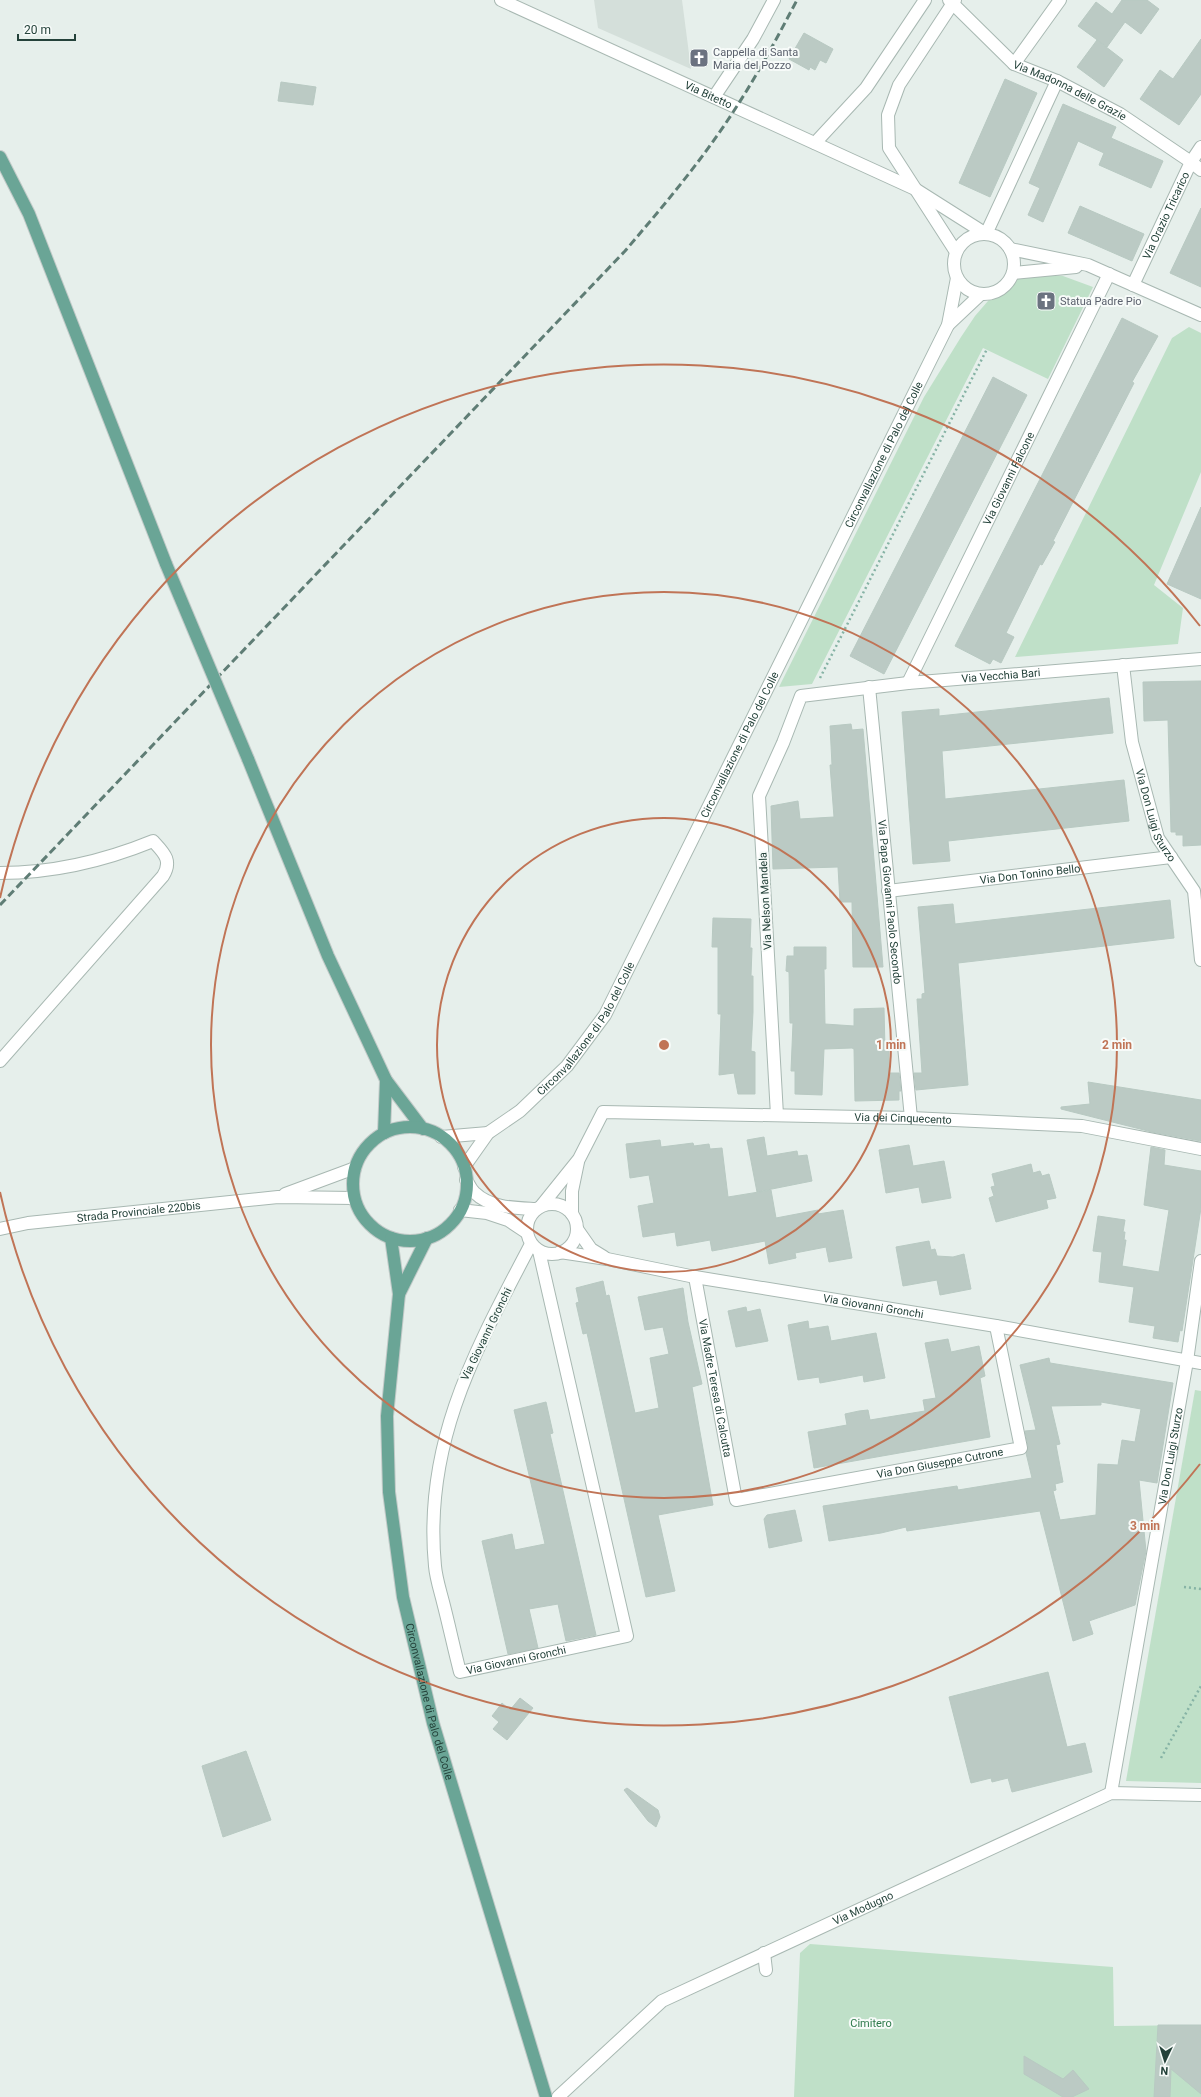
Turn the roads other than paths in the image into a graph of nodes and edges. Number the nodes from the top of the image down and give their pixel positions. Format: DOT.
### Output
graph roads {
  1 [pos="501,0"];
  2 [pos="774,0"];
  3 [pos="925,0"];
  4 [pos="1060,0"];
  5 [pos="952,1"];
  6 [pos="1014,64"];
  7 [pos="1057,81"];
  8 [pos="714,97"];
  9 [pos="815,143"];
  10 [pos="1201,147"];
  11 [pos="0,157"];
  12 [pos="1192,162"];
  13 [pos="1201,170"];
  14 [pos="916,189"];
  15 [pos="986,234"];
  16 [pos="1010,249"];
  17 [pos="956,252"];
  18 [pos="1088,265"];
  19 [pos="1013,273"];
  20 [pos="1109,274"];
  21 [pos="957,278"];
  22 [pos="1133,285"];
  23 [pos="981,294"];
  24 [pos="1201,315"];
  25 [pos="948,325"];
  26 [pos="1201,659"];
  27 [pos="1123,665"];
  28 [pos="908,683"];
  29 [pos="869,687"];
  30 [pos="807,694"];
  31 [pos="1172,857"];
  32 [pos="0,873"];
  33 [pos="888,891"];
  34 [pos="1201,960"];
  35 [pos="0,1061"];
  36 [pos="386,1080"];
  37 [pos="777,1115"];
  38 [pos="911,1118"];
  39 [pos="423,1129"];
  40 [pos="384,1133"];
  41 [pos="488,1133"];
  42 [pos="441,1136"];
  43 [pos="1201,1149"];
  44 [pos="579,1159"];
  45 [pos="355,1168"];
  46 [pos="465,1174"];
  47 [pos="278,1197"];
  48 [pos="354,1198"];
  49 [pos="539,1207"];
  50 [pos="460,1210"];
  51 [pos="572,1214"];
  52 [pos="0,1229"];
  53 [pos="577,1229"];
  54 [pos="526,1232"];
  55 [pos="392,1238"];
  56 [pos="427,1238"];
  57 [pos="535,1247"];
  58 [pos="560,1252"];
  59 [pos="607,1259"];
  60 [pos="1201,1261"];
  61 [pos="695,1277"];
  62 [pos="399,1294"];
  63 [pos="996,1326"];
  64 [pos="1187,1361"];
  65 [pos="1201,1363"];
  66 [pos="736,1500"];
  67 [pos="1111,1793"];
  68 [pos="1201,1795"];
  69 [pos="764,1953"];
  70 [pos="766,1970"];
  71 [pos="546,2097"];
  72 [pos="558,2097"];
  1 -- 8 [label="street, Via Bitetto"];
  2 -- 8 [label="street"];
  3 -- 9 [label="street"];
  4 -- 6 [label="street"];
  5 -- 6 [label="street, Via Madonna delle Grazie"];
  5 -- 14 [label="street"];
  6 -- 7 [label="street, Via Madonna delle Grazie"];
  7 -- 12 [label="street, Via Madonna delle Grazie"];
  7 -- 15 [label="street"];
  8 -- 9 [label="street, Via Bitetto"];
  9 -- 14 [label="street, Via Bitetto"];
  10 -- 12 [label="street, Via Orazio Tricarico"];
  11 -- 36 [label="main road, bridge"];
  12 -- 13 [label="street, Via Madonna delle Grazie"];
  12 -- 22 [label="street, Via Orazio Tricarico"];
  14 -- 15 [label="street, Via Bitetto"];
  14 -- 17 [label="street"];
  15 -- 16 [label="street"];
  15 -- 17 [label="street"];
  16 -- 18 [label="street"];
  16 -- 19 [label="street"];
  17 -- 21 [label="street"];
  18 -- 19 [label="street"];
  18 -- 20 [label="street"];
  19 -- 23 [label="street"];
  20 -- 22 [label="street"];
  20 -- 28 [label="street, Via Giovanni Falcone"];
  21 -- 23 [label="street"];
  21 -- 25 [label="street"];
  22 -- 24 [label="street"];
  23 -- 25 [label="street"];
  25 -- 41 [label="street, Circonvallazione di Palo del Colle"];
  26 -- 27 [label="street, Via Vecchia Bari"];
  27 -- 28 [label="street, Via Vecchia Bari"];
  27 -- 31 [label="street, Via Don Luigi Sturzo"];
  28 -- 29 [label="street, Via Vecchia Bari"];
  29 -- 30 [label="street, Via Vecchia Bari"];
  29 -- 33 [label="street, Via Papa Giovanni Paolo Secondo"];
  30 -- 37 [label="street, Via Nelson Mandela"];
  31 -- 33 [label="street, Via Don Tonino Bello"];
  31 -- 34 [label="street, Via Don Luigi Sturzo"];
  32 -- 35 [label="street"];
  33 -- 38 [label="street, Via Papa Giovanni Paolo Secondo"];
  36 -- 39 [label="main road"];
  36 -- 40 [label="main road"];
  37 -- 38 [label="street, Via dei Cinquecento"];
  37 -- 44 [label="street, Via dei Cinquecento"];
  38 -- 43 [label="street, Via dei Cinquecento"];
  39 -- 40 [label="main road"];
  39 -- 42 [label="main road"];
  40 -- 45 [label="main road"];
  41 -- 42 [label="street"];
  41 -- 46 [label="street"];
  42 -- 46 [label="main road"];
  44 -- 49 [label="street"];
  44 -- 51 [label="street"];
  45 -- 47 [label="street"];
  45 -- 48 [label="main road"];
  46 -- 49 [label="street"];
  46 -- 50 [label="main road"];
  47 -- 48 [label="street"];
  47 -- 52 [label="street, Strada Provinciale 220bis"];
  48 -- 55 [label="main road"];
  49 -- 51 [label="street"];
  49 -- 54 [label="street"];
  50 -- 54 [label="street"];
  50 -- 56 [label="main road"];
  51 -- 53 [label="street"];
  53 -- 58 [label="street"];
  53 -- 59 [label="street"];
  54 -- 57 [label="street, Via Giovanni Gronchi"];
  55 -- 56 [label="main road"];
  55 -- 62 [label="main road"];
  56 -- 62 [label="main road"];
  57 -- 57 [label="street, Via Giovanni Gronchi"];
  57 -- 58 [label="street, Via Giovanni Gronchi"];
  58 -- 59 [label="street, Via Giovanni Gronchi"];
  59 -- 61 [label="street, Via Giovanni Gronchi"];
  60 -- 64 [label="street, Via Don Luigi Sturzo"];
  61 -- 63 [label="street, Via Giovanni Gronchi"];
  61 -- 66 [label="street, Via Madre Teresa di Calcutta"];
  62 -- 71 [label="main road, Circonvallazione di Palo del Colle"];
  63 -- 64 [label="street, Via Giovanni Gronchi"];
  63 -- 66 [label="street, Via Don Giuseppe Cutrone"];
  64 -- 65 [label="street, Via Giovanni Gronchi"];
  64 -- 67 [label="street, Via Don Luigi Sturzo"];
  67 -- 68 [label="street, Via Modugno"];
  67 -- 69 [label="street, Via Modugno"];
  69 -- 70 [label="street"];
  69 -- 72 [label="street, Via Modugno"];
}
